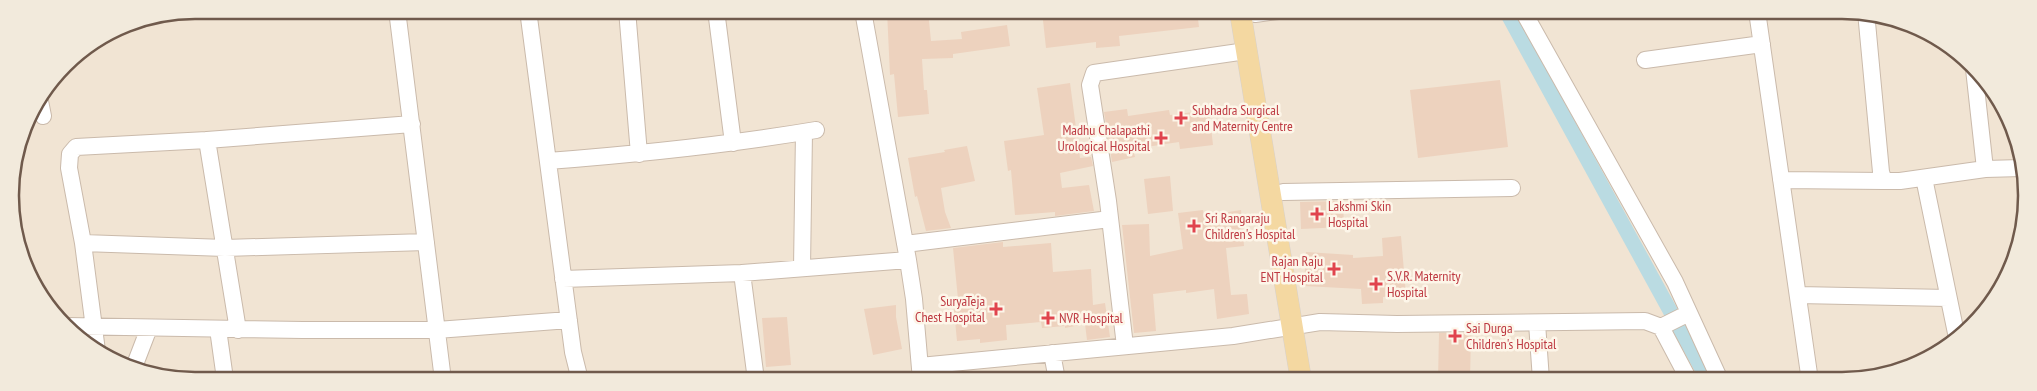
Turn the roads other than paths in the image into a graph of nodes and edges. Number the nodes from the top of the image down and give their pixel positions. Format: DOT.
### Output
graph roads {
  1 [pos="398,19"];
  2 [pos="529,19"];
  3 [pos="628,19"];
  4 [pos="717,19"];
  5 [pos="864,19"];
  6 [pos="1249,19"];
  7 [pos="1251,19"];
  8 [pos="1527,19"];
  9 [pos="1759,19"];
  10 [pos="1867,20"];
  11 [pos="1762,44"];
  12 [pos="1246,51"];
  13 [pos="1645,60"];
  14 [pos="1975,80"];
  15 [pos="412,124"];
  16 [pos="207,140"];
  17 [pos="733,143"];
  18 [pos="639,154"];
  19 [pos="548,161"];
  20 [pos="2016,168"];
  21 [pos="1985,169"];
  22 [pos="1924,178"];
  23 [pos="1781,180"];
  24 [pos="1884,181"];
  25 [pos="1512,188"];
  26 [pos="1283,192"];
  27 [pos="1110,219"];
  28 [pos="426,242"];
  29 [pos="83,243"];
  30 [pos="225,248"];
  31 [pos="907,252"];
  32 [pos="802,268"];
  33 [pos="742,273"];
  34 [pos="563,279"];
  35 [pos="1798,295"];
  36 [pos="1948,298"];
  37 [pos="1688,313"];
  38 [pos="569,320"];
  39 [pos="1537,323"];
  40 [pos="1299,325"];
  41 [pos="77,326"];
  42 [pos="93,327"];
  43 [pos="1662,327"];
  44 [pos="150,328"];
  45 [pos="218,330"];
  46 [pos="238,330"];
  47 [pos="437,330"];
  48 [pos="1955,330"];
  49 [pos="95,341"];
  50 [pos="1125,346"];
  51 [pos="1052,354"];
  52 [pos="136,362"];
  53 [pos="224,372"];
  54 [pos="442,372"];
  55 [pos="578,372"];
  56 [pos="755,372"];
  57 [pos="920,372"];
  58 [pos="944,372"];
  59 [pos="1055,372"];
  60 [pos="1301,372"];
  61 [pos="1314,372"];
  62 [pos="1540,372"];
  63 [pos="1685,372"];
  64 [pos="1716,372"];
  65 [pos="1809,372"];
  1 -- 15 [label="street"];
  2 -- 19 [label="street"];
  3 -- 18 [label="street"];
  4 -- 17 [label="street"];
  5 -- 31 [label="street"];
  6 -- 12 [label="main road"];
  7 -- 26 [label="main road"];
  8 -- 37 [label="street"];
  9 -- 11 [label="street"];
  10 -- 24 [label="street"];
  11 -- 13 [label="street"];
  11 -- 23 [label="street"];
  12 -- 27 [label="street"];
  12 -- 40 [label="main road"];
  14 -- 21 [label="street"];
  15 -- 16 [label="street"];
  15 -- 28 [label="street"];
  16 -- 29 [label="street"];
  16 -- 30 [label="street"];
  17 -- 18 [label="street"];
  17 -- 32 [label="street"];
  18 -- 19 [label="street"];
  19 -- 34 [label="street"];
  20 -- 21 [label="street"];
  21 -- 22 [label="street"];
  22 -- 24 [label="street"];
  22 -- 36 [label="street"];
  23 -- 24 [label="street"];
  23 -- 35 [label="street"];
  25 -- 26 [label="street"];
  26 -- 40 [label="main road"];
  27 -- 31 [label="street"];
  27 -- 50 [label="street"];
  28 -- 30 [label="street"];
  28 -- 47 [label="street"];
  29 -- 30 [label="street"];
  29 -- 42 [label="street"];
  30 -- 46 [label="street"];
  31 -- 32 [label="street"];
  31 -- 57 [label="street"];
  32 -- 33 [label="street"];
  33 -- 34 [label="street"];
  33 -- 56 [label="street"];
  34 -- 38 [label="street"];
  35 -- 36 [label="street"];
  35 -- 65 [label="street"];
  36 -- 48 [label="street"];
  37 -- 43 [label="street"];
  37 -- 64 [label="street"];
  38 -- 47 [label="street"];
  38 -- 55 [label="street"];
  39 -- 40 [label="street"];
  39 -- 43 [label="street"];
  39 -- 62 [label="street"];
  40 -- 50 [label="street"];
  40 -- 60 [label="main road"];
  40 -- 61 [label="main road"];
  41 -- 42 [label="street"];
  42 -- 44 [label="street"];
  42 -- 49 [label="street"];
  43 -- 63 [label="street"];
  44 -- 45 [label="street"];
  44 -- 52 [label="street"];
  45 -- 46 [label="street"];
  45 -- 53 [label="street"];
  46 -- 47 [label="street"];
  47 -- 54 [label="street"];
  50 -- 51 [label="street"];
  51 -- 58 [label="street"];
  51 -- 59 [label="street"];
}
